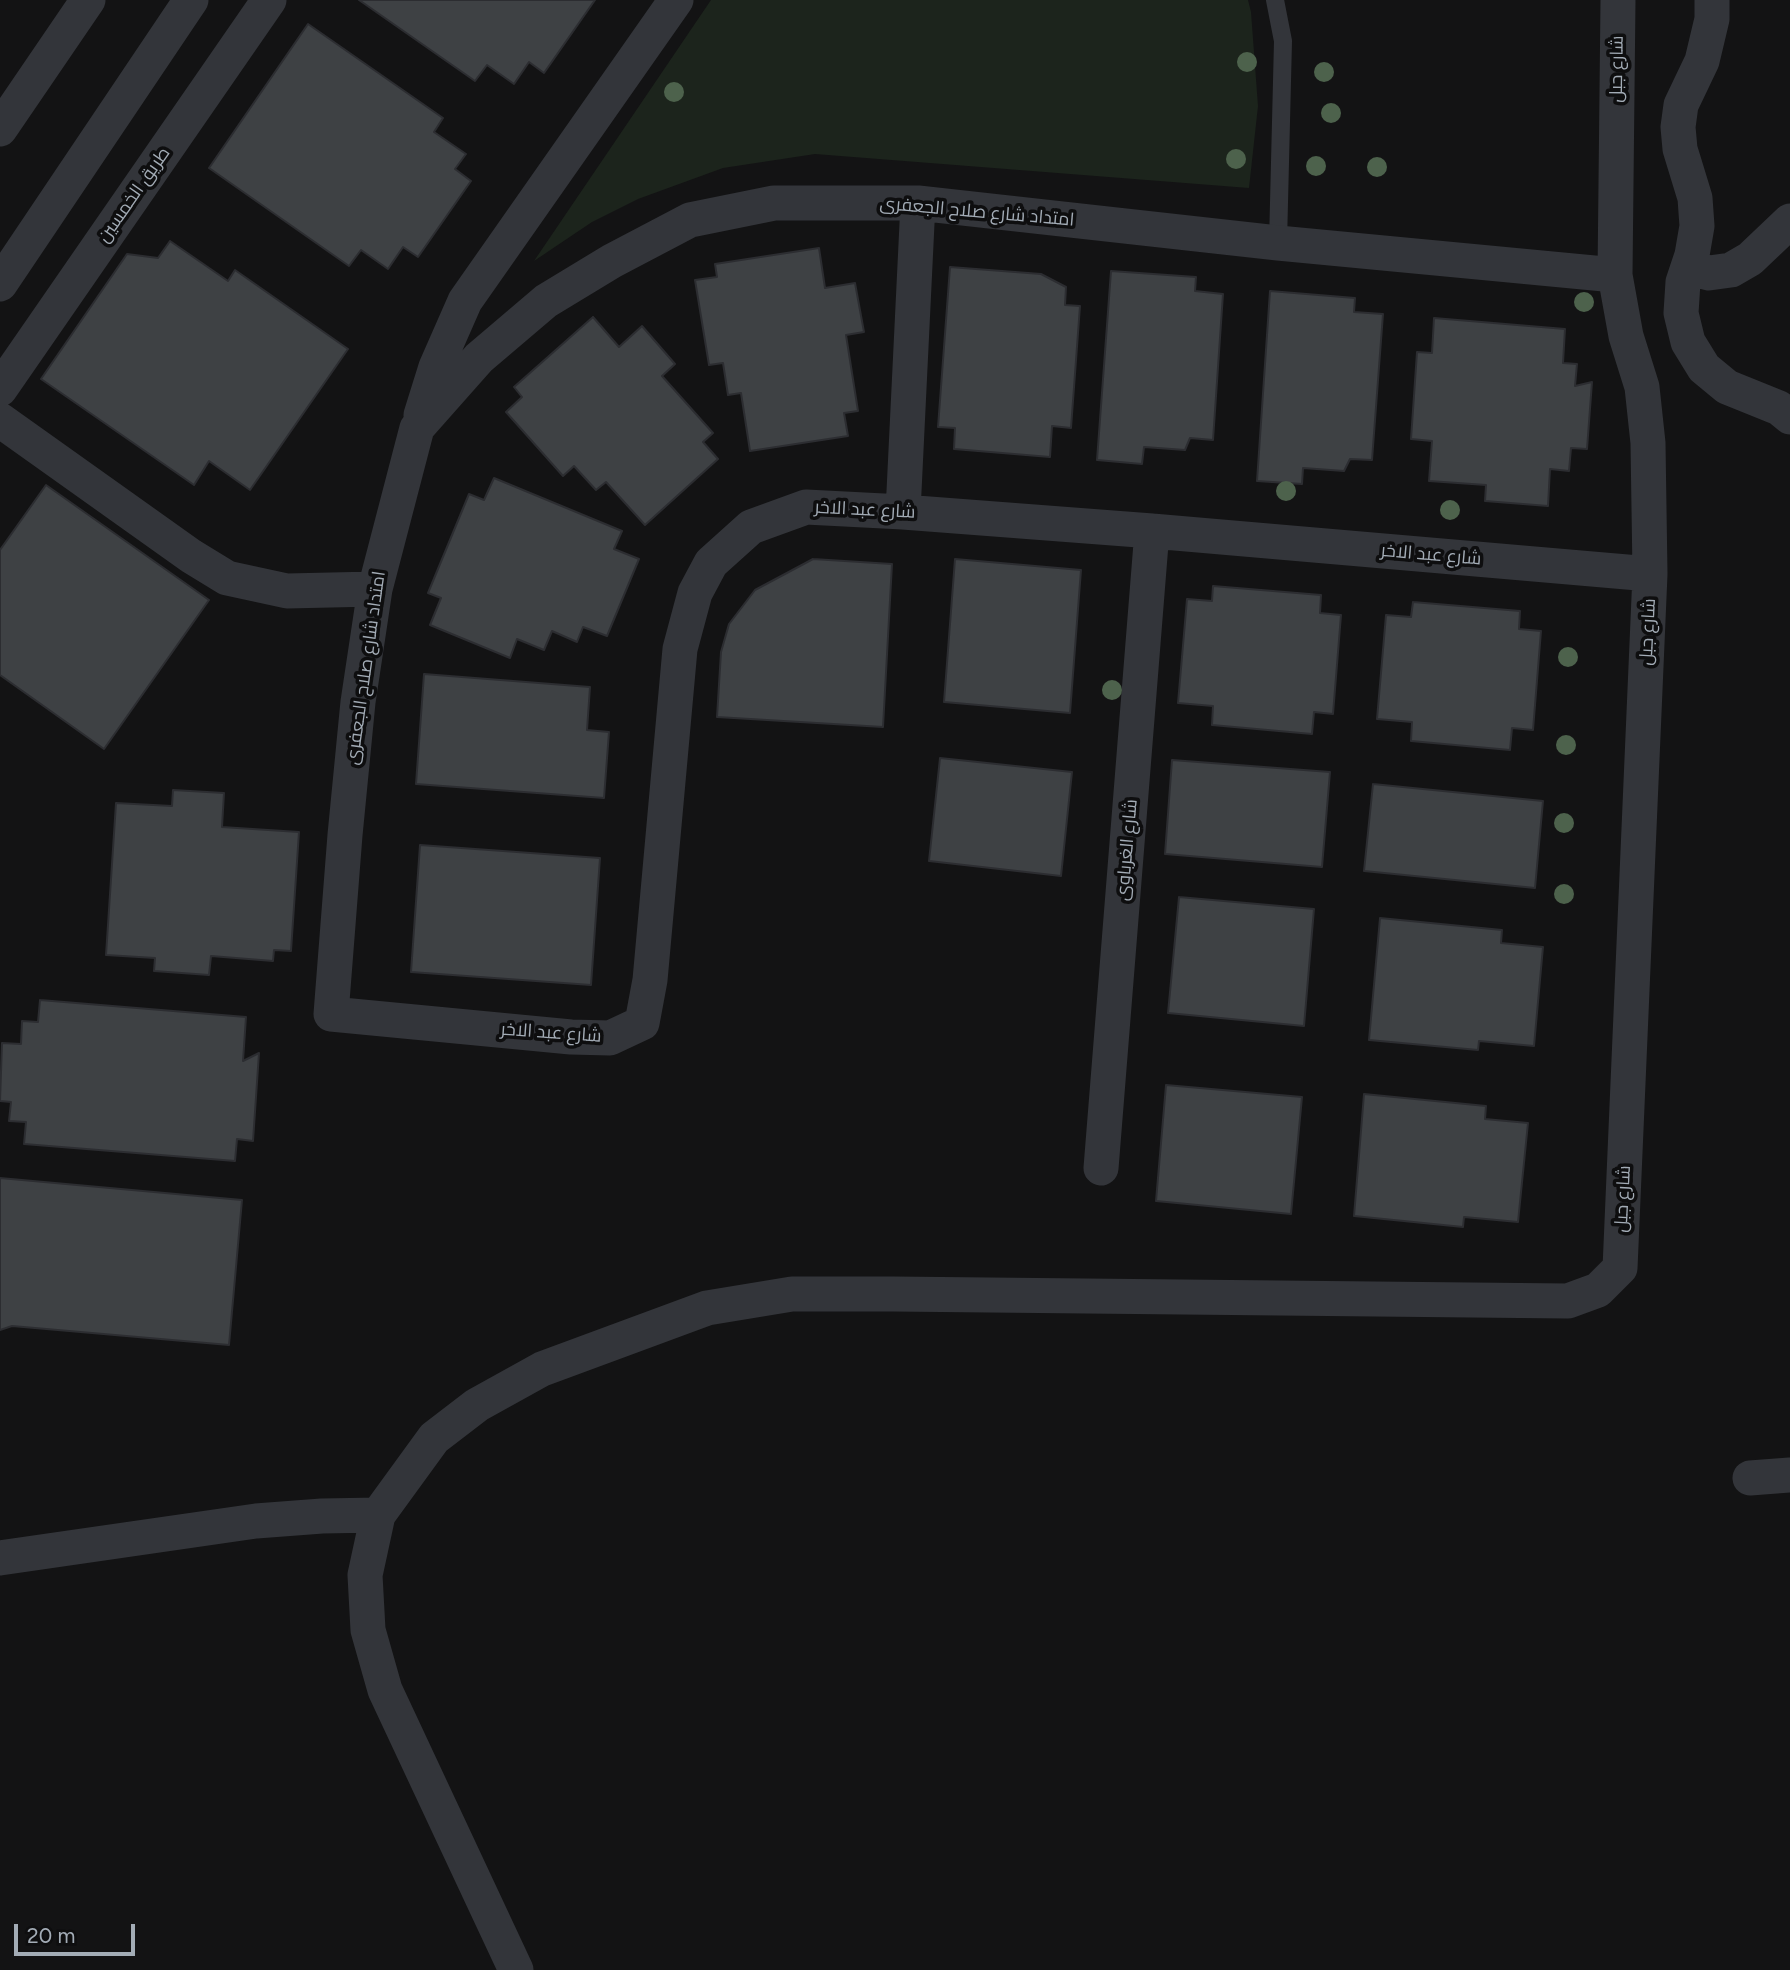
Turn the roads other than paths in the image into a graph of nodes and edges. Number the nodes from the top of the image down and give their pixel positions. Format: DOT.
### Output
graph roads {
  1 [pos="88,0"];
  2 [pos="191,0"];
  3 [pos="269,0"];
  4 [pos="676,0"];
  5 [pos="1275,0"];
  6 [pos="1618,0"];
  7 [pos="1712,0"];
  8 [pos="0,129"];
  9 [pos="918,203"];
  10 [pos="1790,221"];
  11 [pos="1278,243"];
  12 [pos="1689,268"];
  13 [pos="1615,275"];
  14 [pos="0,284"];
  15 [pos="0,389"];
  16 [pos="1790,417"];
  17 [pos="0,420"];
  18 [pos="417,428"];
  19 [pos="903,512"];
  20 [pos="1152,531"];
  21 [pos="1650,574"];
  22 [pos="375,589"];
  23 [pos="331,1014"];
  24 [pos="1101,1168"];
  25 [pos="1790,1475"];
  26 [pos="1750,1478"];
  27 [pos="378,1516"];
  28 [pos="0,1558"];
  29 [pos="516,1970"];
  1 -- 8 [label="street"];
  2 -- 14 [label="street"];
  3 -- 15 [label="street, طريق الخمسين"];
  4 -- 18 [label="street"];
  5 -- 11 [label="lane"];
  6 -- 13 [label="street, شارع جبل"];
  7 -- 12 [label="street"];
  9 -- 11 [label="street, امتداد شارع صلاح الجعفرى"];
  9 -- 18 [label="street, امتداد شارع صلاح الجعفرى"];
  9 -- 19 [label="street"];
  10 -- 12 [label="street"];
  11 -- 13 [label="street, امتداد شارع صلاح الجعفرى"];
  12 -- 16 [label="street"];
  13 -- 21 [label="street, شارع جبل"];
  17 -- 22 [label="street"];
  18 -- 22 [label="street, امتداد شارع صلاح الجعفرى"];
  19 -- 20 [label="street, شارع عبد الاخر"];
  19 -- 23 [label="street, شارع عبد الاخر"];
  20 -- 21 [label="street, شارع عبد الاخر"];
  20 -- 24 [label="street, شارع الغرباوى"];
  21 -- 27 [label="street, شارع جبل"];
  22 -- 23 [label="street, امتداد شارع صلاح الجعفرى"];
  25 -- 26 [label="street"];
  27 -- 28 [label="street"];
  27 -- 29 [label="street"];
}
